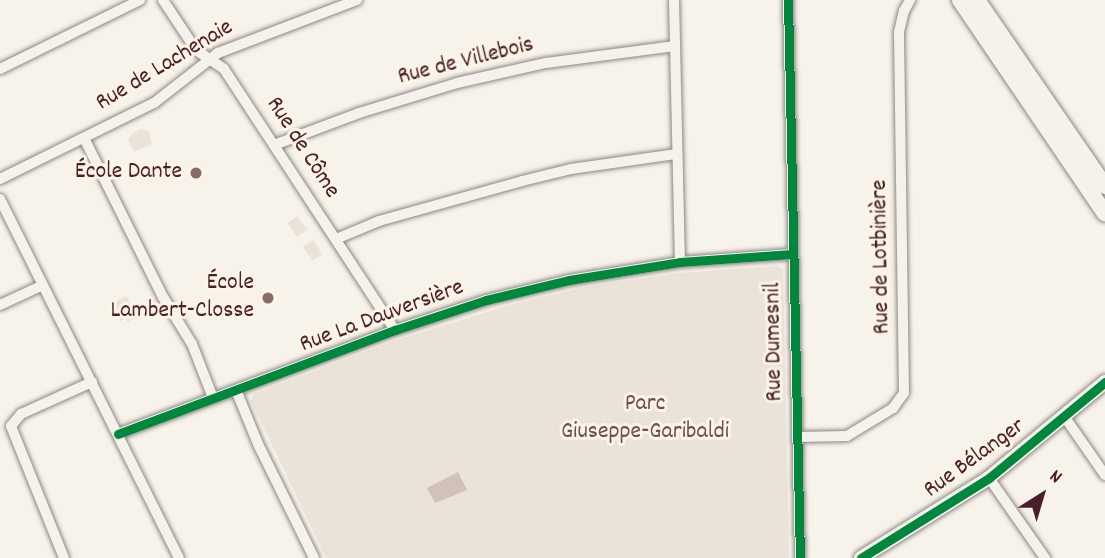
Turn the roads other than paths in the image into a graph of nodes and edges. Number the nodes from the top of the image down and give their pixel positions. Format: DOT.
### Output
graph roads {
  1 [pos="141,0"];
  2 [pos="163,0"];
  3 [pos="357,0"];
  4 [pos="674,0"];
  5 [pos="788,0"];
  6 [pos="910,0"];
  7 [pos="960,0"];
  8 [pos="977,0"];
  9 [pos="676,46"];
  10 [pos="208,60"];
  11 [pos="0,69"];
  12 [pos="83,138"];
  13 [pos="274,145"];
  14 [pos="677,154"];
  15 [pos="0,179"];
  16 [pos="1105,186"];
  17 [pos="0,198"];
  18 [pos="1105,213"];
  19 [pos="336,239"];
  20 [pos="792,254"];
  21 [pos="680,262"];
  22 [pos="43,285"];
  23 [pos="0,305"];
  24 [pos="395,330"];
  25 [pos="92,382"];
  26 [pos="1105,382"];
  27 [pos="236,390"];
  28 [pos="213,398"];
  29 [pos="1064,416"];
  30 [pos="118,433"];
  31 [pos="797,437"];
  32 [pos="1105,475"];
  33 [pos="989,478"];
  34 [pos="64,558"];
  35 [pos="179,558"];
  36 [pos="314,558"];
  37 [pos="800,558"];
  38 [pos="861,558"];
  39 [pos="1045,558"];
  1 -- 11 [label="street"];
  2 -- 10 [label="street, Rue de Côme"];
  3 -- 10 [label="street, Rue de Lachenaie"];
  4 -- 9 [label="street"];
  5 -- 20 [label="street, Rue Dumesnil"];
  6 -- 31 [label="street, Rue de Lotbinière"];
  7 -- 18 [label="main road"];
  8 -- 16 [label="main road"];
  9 -- 13 [label="street, Rue de Villebois"];
  9 -- 14 [label="street"];
  10 -- 12 [label="street, Rue de Lachenaie"];
  10 -- 13 [label="street, Rue de Côme"];
  12 -- 15 [label="street, Rue de Lachenaie"];
  12 -- 28 [label="street"];
  13 -- 19 [label="street, Rue de Côme"];
  14 -- 19 [label="street"];
  14 -- 21 [label="street"];
  17 -- 22 [label="street"];
  19 -- 24 [label="street, Rue de Côme"];
  20 -- 21 [label="street, Rue La Dauversière"];
  20 -- 31 [label="street, Rue Dumesnil"];
  21 -- 24 [label="street, Rue La Dauversière"];
  22 -- 23 [label="street"];
  22 -- 25 [label="street"];
  24 -- 27 [label="street, Rue La Dauversière"];
  25 -- 30 [label="street"];
  25 -- 34 [label="street"];
  26 -- 29 [label="street, Rue Bélanger"];
  27 -- 28 [label="street, Rue La Dauversière"];
  27 -- 36 [label="street"];
  28 -- 30 [label="street, Rue La Dauversière"];
  29 -- 32 [label="street"];
  29 -- 33 [label="street, Rue Bélanger"];
  30 -- 35 [label="street"];
  31 -- 37 [label="street, Rue Dumesnil"];
  33 -- 38 [label="street, Rue Bélanger"];
  33 -- 39 [label="street"];
}
